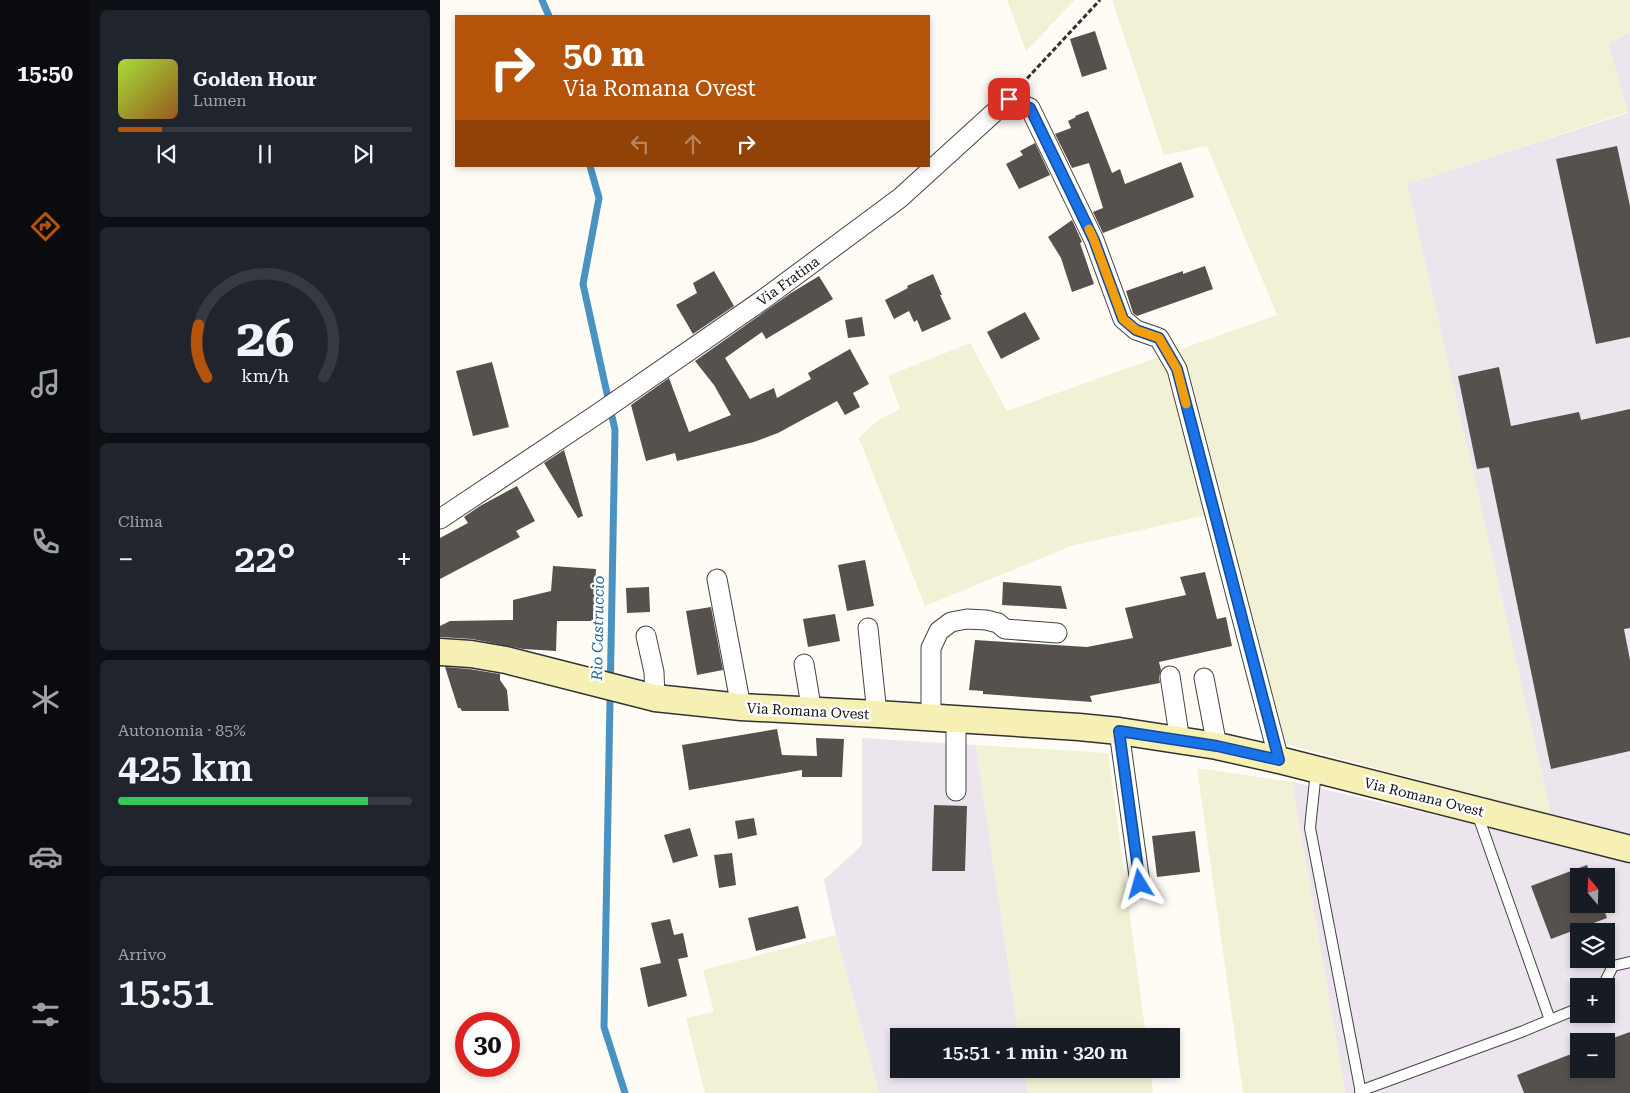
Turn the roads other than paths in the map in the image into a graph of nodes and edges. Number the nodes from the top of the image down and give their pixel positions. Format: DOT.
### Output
graph roads {
  1 [pos="440,519"];
  2 [pos="716,579"];
  3 [pos="868,628"];
  4 [pos="1057,633"];
  5 [pos="646,636"];
  6 [pos="440,652"];
  7 [pos="804,664"];
  8 [pos="1170,676"];
  9 [pos="1204,678"];
  10 [pos="655,698"];
  11 [pos="741,707"];
  12 [pos="812,712"];
  13 [pos="877,714"];
  14 [pos="944,719"];
  15 [pos="1119,731"];
  16 [pos="1180,741"];
  17 [pos="1217,746"];
  18 [pos="1279,760"];
  19 [pos="1316,770"];
  20 [pos="956,791"];
  21 [pos="1476,810"];
  22 [pos="1630,849"];
  23 [pos="1140,884"];
  24 [pos="1630,962"];
  25 [pos="1607,978"];
  26 [pos="1570,1012"];
  27 [pos="1550,1020"];
  28 [pos="1360,1092"];
  1 -- 18 [label="street, Via Fratina"];
  2 -- 11 [label="street"];
  3 -- 13 [label="street"];
  4 -- 14 [label="street"];
  5 -- 10 [label="street"];
  6 -- 10 [label="street, Via Romana Ovest"];
  7 -- 12 [label="street"];
  8 -- 16 [label="street"];
  9 -- 17 [label="street"];
  10 -- 11 [label="street, Via Romana Ovest"];
  11 -- 12 [label="street, Via Romana Ovest"];
  12 -- 13 [label="street, Via Romana Ovest"];
  13 -- 14 [label="street, Via Romana Ovest"];
  14 -- 15 [label="street, Via Romana Ovest"];
  14 -- 20 [label="street"];
  15 -- 16 [label="street, Via Romana Ovest"];
  15 -- 23 [label="street"];
  16 -- 17 [label="street, Via Romana Ovest"];
  17 -- 18 [label="street, Via Romana Ovest"];
  18 -- 19 [label="street, Via Romana Ovest"];
  19 -- 21 [label="street, Via Romana Ovest"];
  19 -- 28 [label="lane"];
  21 -- 22 [label="street, Via Romana Ovest"];
  21 -- 27 [label="lane"];
  24 -- 25 [label="lane"];
  26 -- 27 [label="lane"];
  27 -- 28 [label="lane"];
}
